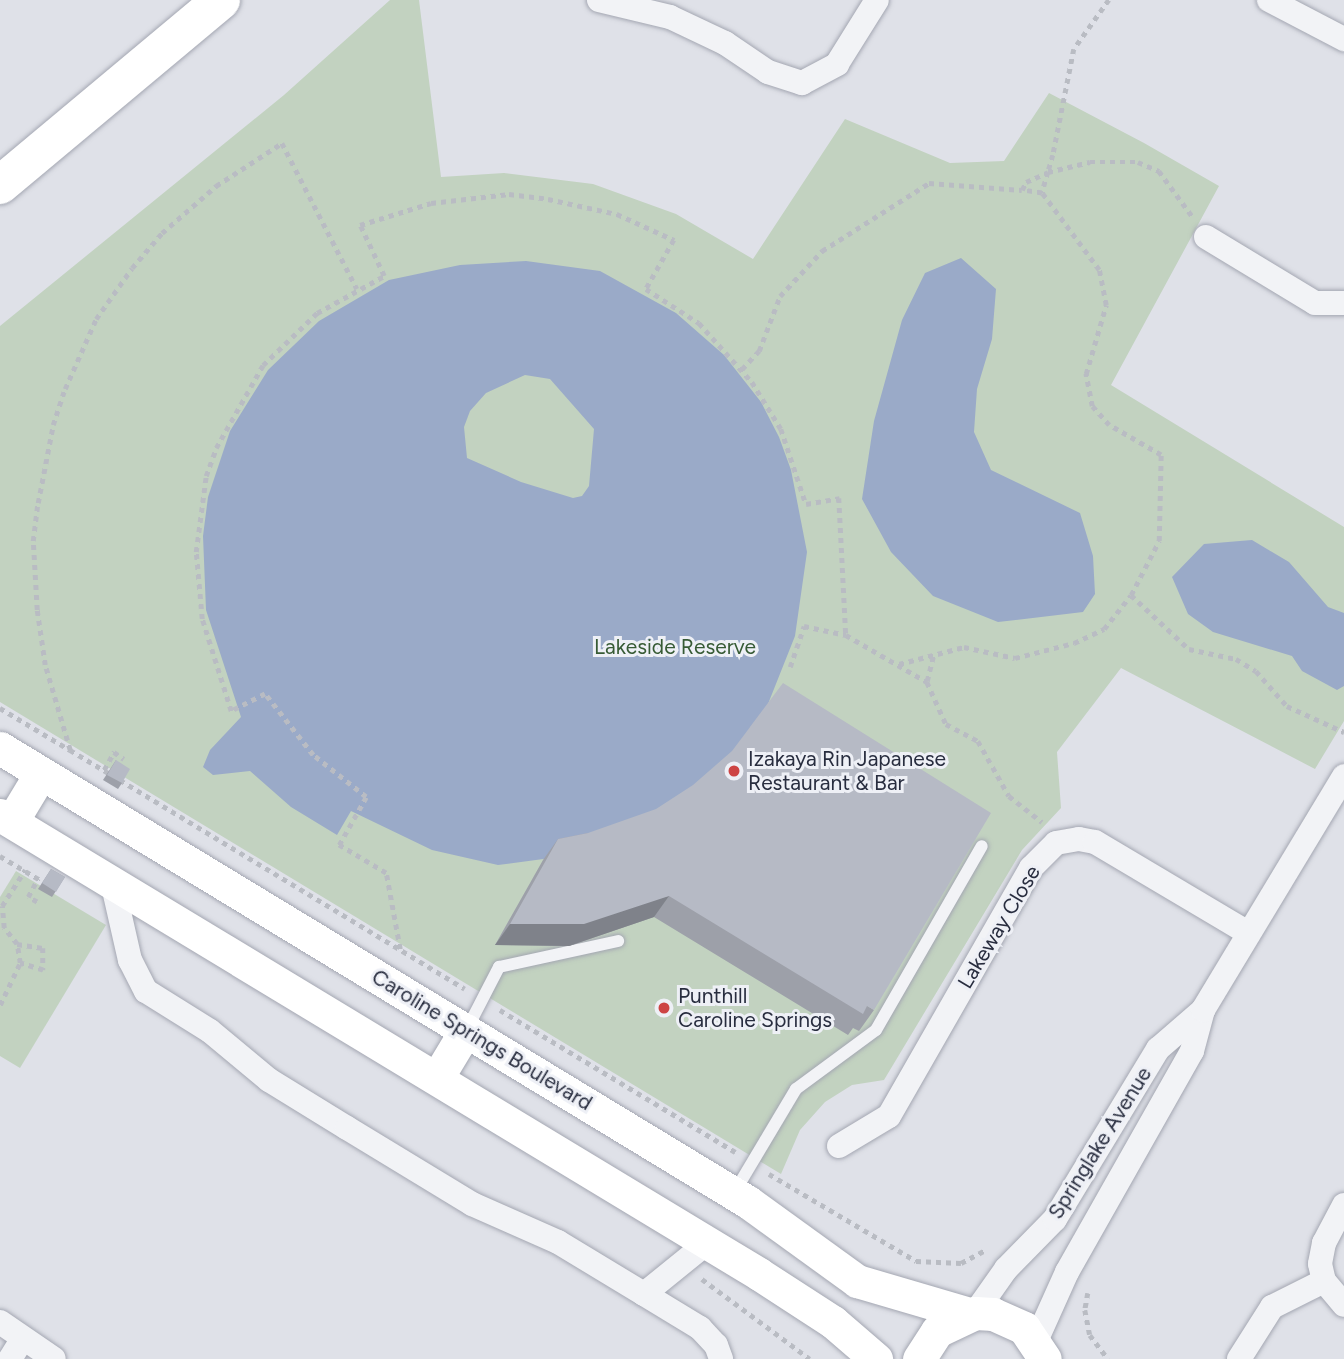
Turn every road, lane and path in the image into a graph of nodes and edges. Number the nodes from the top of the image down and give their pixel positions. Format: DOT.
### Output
graph roads {
  1 [pos="221,0"];
  2 [pos="599,0"];
  3 [pos="877,0"];
  4 [pos="1109,0"];
  5 [pos="1269,0"];
  6 [pos="1344,39"];
  7 [pos="61,133"];
  8 [pos="1048,172"];
  9 [pos="0,185"];
  10 [pos="1021,190"];
  11 [pos="1042,193"];
  12 [pos="0,200"];
  13 [pos="1206,237"];
  14 [pos="357,289"];
  15 [pos="1344,303"];
  16 [pos="742,369"];
  17 [pos="1131,595"];
  18 [pos="846,635"];
  19 [pos="934,652"];
  20 [pos="898,664"];
  21 [pos="790,667"];
  22 [pos="927,682"];
  23 [pos="0,708"];
  24 [pos="1344,732"];
  25 [pos="0,748"];
  26 [pos="70,750"];
  27 [pos="124,759"];
  28 [pos="104,770"];
  29 [pos="41,773"];
  30 [pos="1344,776"];
  31 [pos="4,824"];
  32 [pos="1049,831"];
  33 [pos="982,846"];
  34 [pos="0,856"];
  35 [pos="24,870"];
  36 [pos="38,878"];
  37 [pos="112,881"];
  38 [pos="57,890"];
  39 [pos="37,902"];
  40 [pos="1248,933"];
  41 [pos="618,941"];
  42 [pos="17,944"];
  43 [pos="400,949"];
  44 [pos="20,963"];
  45 [pos="484,1001"];
  46 [pos="0,1005"];
  47 [pos="1203,1010"];
  48 [pos="466,1030"];
  49 [pos="437,1079"];
  50 [pos="839,1146"];
  51 [pos="752,1163"];
  52 [pos="734,1194"];
  53 [pos="1344,1205"];
  54 [pos="707,1243"];
  55 [pos="989,1246"];
  56 [pos="678,1264"];
  57 [pos="1067,1272"];
  58 [pos="1324,1281"];
  59 [pos="644,1294"];
  60 [pos="1344,1305"];
  61 [pos="972,1314"];
  62 [pos="0,1322"];
  63 [pos="16,1349"];
  64 [pos="1044,1352"];
  65 [pos="54,1359"];
  66 [pos="721,1359"];
  67 [pos="810,1359"];
  68 [pos="876,1359"];
  69 [pos="919,1359"];
  70 [pos="1108,1359"];
  71 [pos="1239,1359"];
  1 -- 7 [label="highway"];
  2 -- 3 [label="street"];
  4 -- 8 [label="path"];
  5 -- 6 [label="street"];
  7 -- 9 [label="highway"];
  7 -- 12 [label="highway"];
  8 -- 10 [label="path"];
  8 -- 11 [label="path"];
  8 -- 13 [label="path"];
  10 -- 11 [label="path"];
  10 -- 16 [label="path"];
  11 -- 17 [label="path"];
  13 -- 15 [label="street"];
  14 -- 16 [label="path"];
  14 -- 26 [label="path"];
  14 -- 43 [label="path"];
  16 -- 18 [label="path"];
  17 -- 19 [label="path"];
  17 -- 24 [label="path"];
  18 -- 20 [label="path"];
  18 -- 21 [label="path"];
  19 -- 20 [label="path"];
  19 -- 22 [label="path"];
  20 -- 22 [label="path"];
  22 -- 32 [label="path"];
  23 -- 26 [label="path"];
  25 -- 29 [label="main road, Caroline Springs Boulevard"];
  26 -- 28 [label="path"];
  27 -- 28 [label="path"];
  28 -- 43 [label="path"];
  29 -- 31 [label="main road"];
  29 -- 48 [label="main road, Caroline Springs Boulevard"];
  30 -- 40 [label="street, Springlake Avenue"];
  31 -- 37 [label="main road"];
  33 -- 51 [label="lane"];
  34 -- 35 [label="path"];
  35 -- 36 [label="path"];
  35 -- 42 [label="path"];
  36 -- 38 [label="path"];
  36 -- 39 [label="path"];
  37 -- 49 [label="main road"];
  37 -- 59 [label="street"];
  40 -- 47 [label="street, Springlake Avenue"];
  40 -- 50 [label="street, Lakeway Close"];
  41 -- 45 [label="lane"];
  42 -- 44 [label="path"];
  42 -- 44 [label="path"];
  43 -- 45 [label="path"];
  44 -- 46 [label="path"];
  45 -- 48 [label="lane"];
  45 -- 51 [label="path"];
  47 -- 57 [label="street, Springlake Avenue"];
  47 -- 61 [label="street, Springlake Avenue"];
  48 -- 49 [label="main road"];
  48 -- 52 [label="main road, Caroline Springs Boulevard"];
  49 -- 54 [label="main road"];
  51 -- 52 [label="lane"];
  51 -- 55 [label="path"];
  52 -- 61 [label="main road, Caroline Springs Boulevard"];
  53 -- 58 [label="street"];
  54 -- 56 [label="street"];
  54 -- 68 [label="main road"];
  56 -- 59 [label="street"];
  56 -- 67 [label="path"];
  57 -- 64 [label="street, Springlake Avenue"];
  57 -- 70 [label="path"];
  58 -- 60 [label="street"];
  58 -- 71 [label="street"];
  59 -- 66 [label="street"];
  61 -- 64 [label="main road, Caroline Springs Boulevard"];
  61 -- 69 [label="main road"];
  62 -- 63 [label="street"];
  63 -- 65 [label="street"];
}
